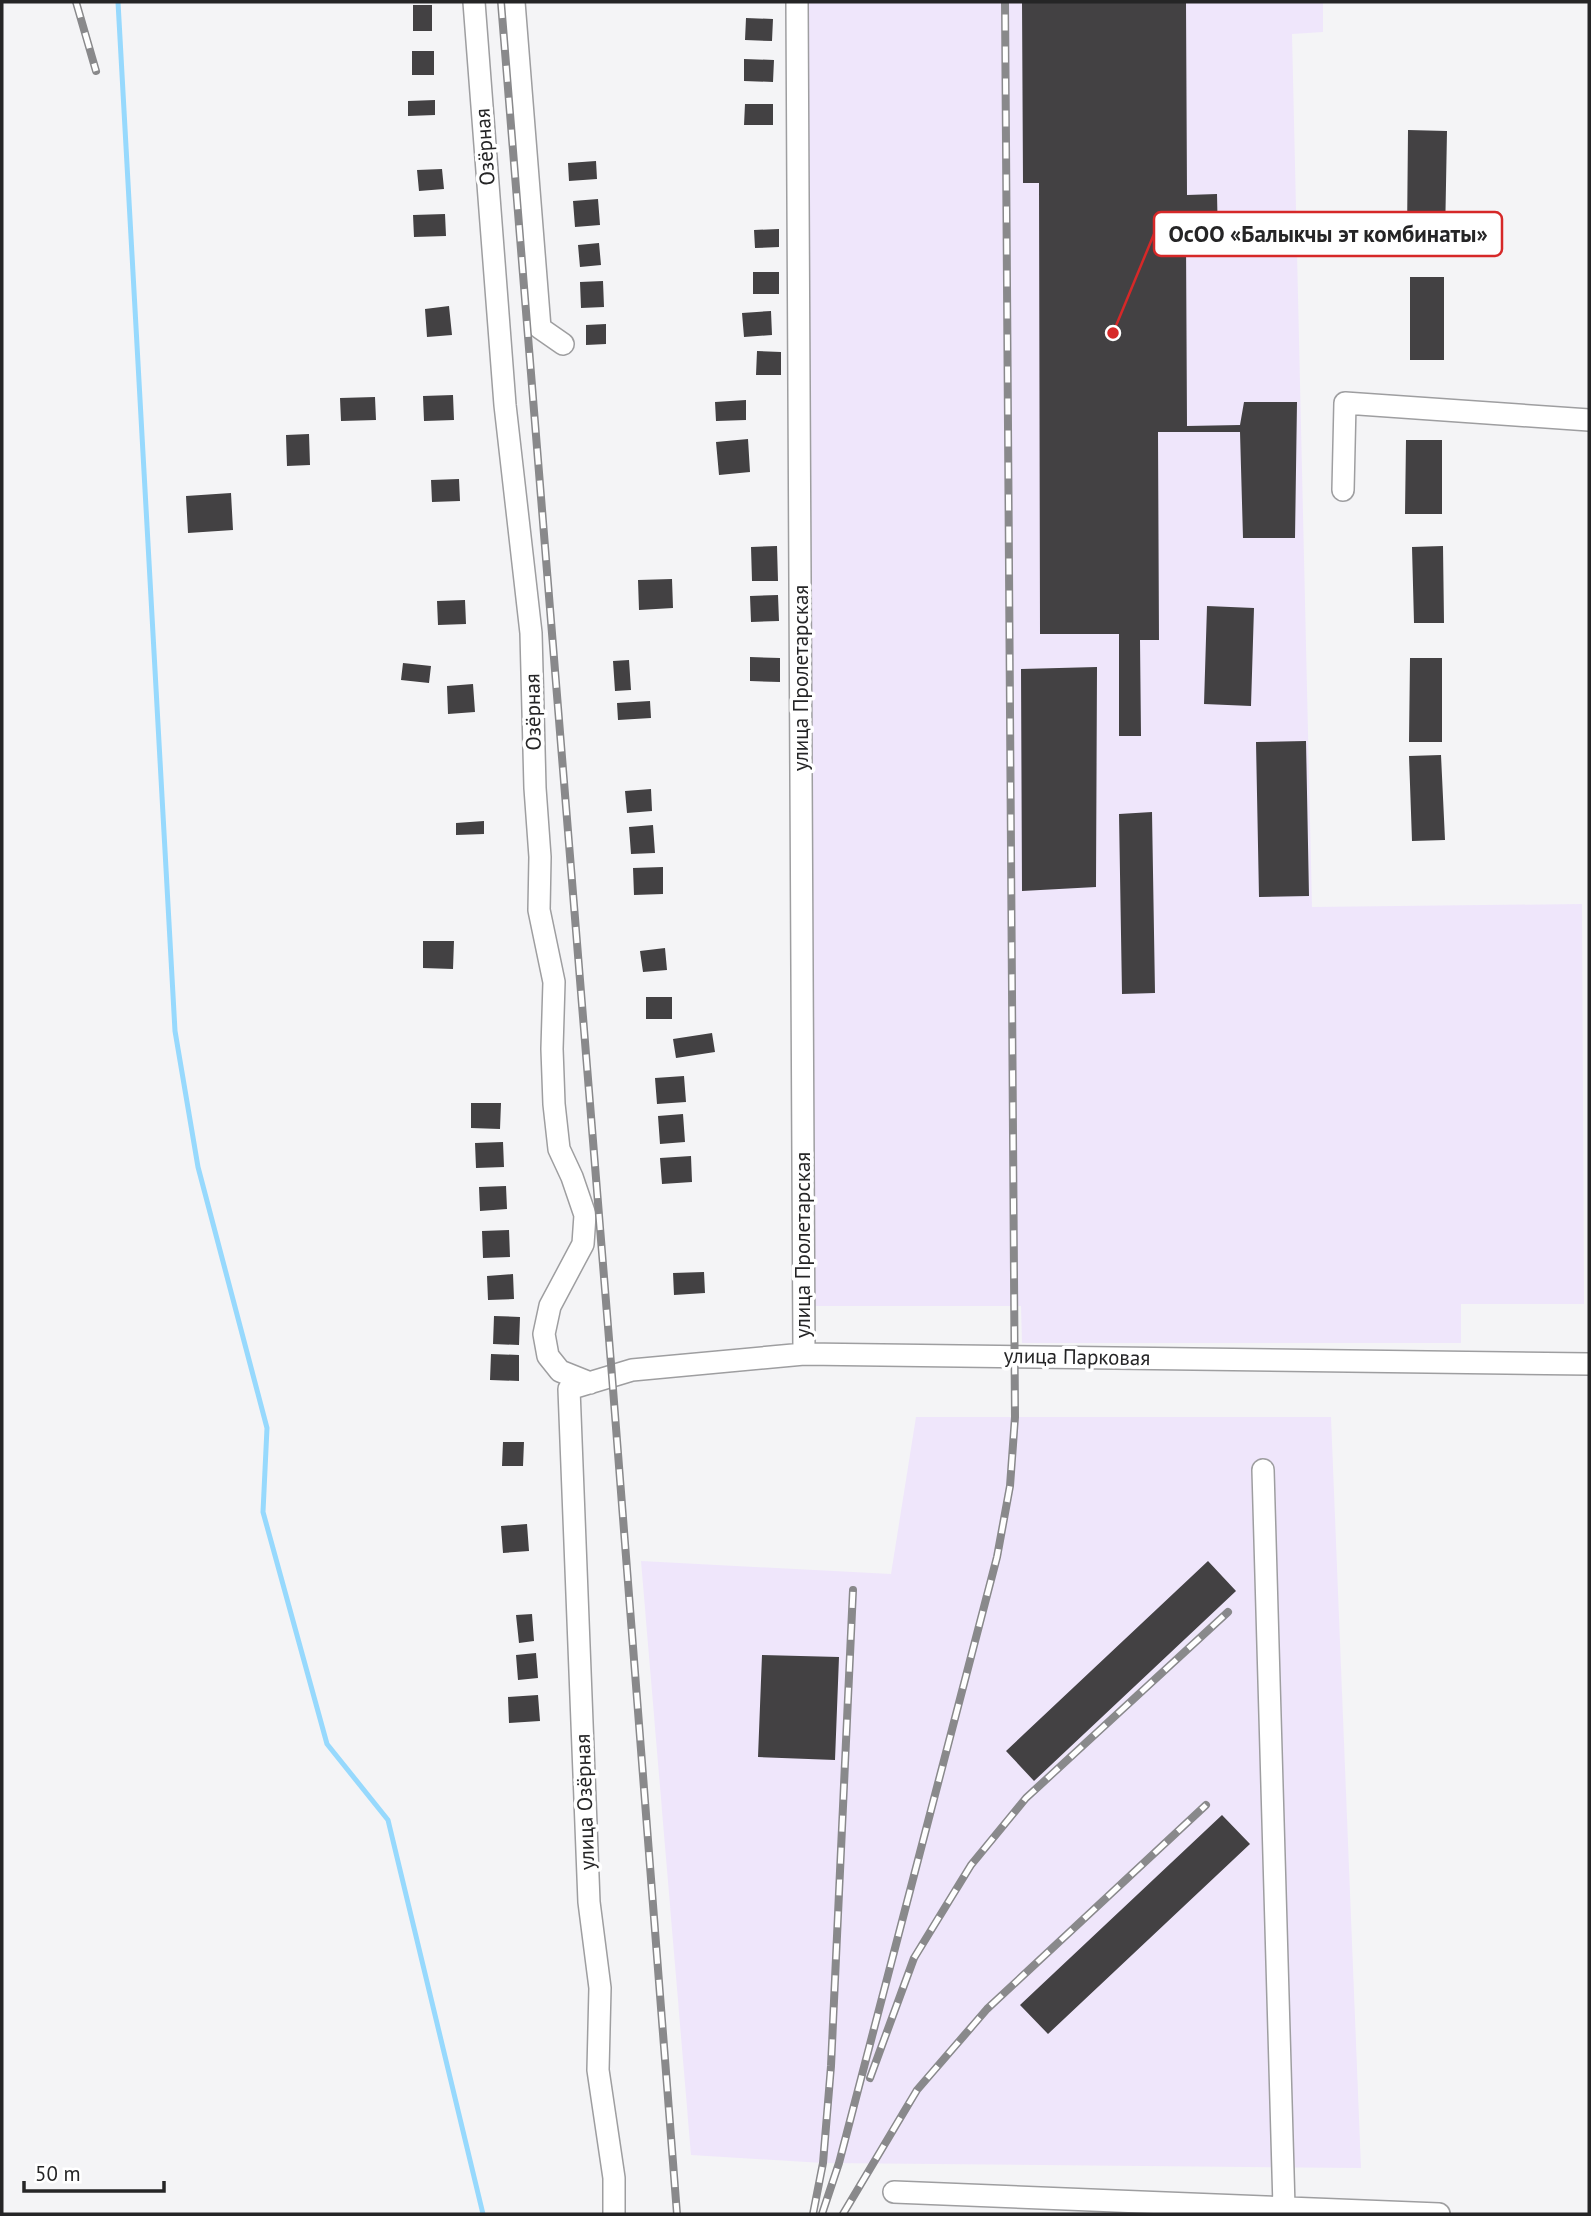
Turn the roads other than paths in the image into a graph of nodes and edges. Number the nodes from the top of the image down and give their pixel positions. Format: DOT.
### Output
graph roads {
  1 [pos="474,2"];
  2 [pos="514,2"];
  3 [pos="797,2"];
  4 [pos="564,344"];
  5 [pos="1589,420"];
  6 [pos="1343,490"];
  7 [pos="804,1354"];
  8 [pos="1589,1364"];
  9 [pos="580,1386"];
  10 [pos="1263,1470"];
  11 [pos="894,2192"];
  12 [pos="1284,2207"];
  13 [pos="614,2214"];
  14 [pos="1440,2214"];
  1 -- 9 [label="street, Озёрная"];
  2 -- 4 [label="street"];
  3 -- 7 [label="street, улица Пролетарская"];
  5 -- 6 [label="street"];
  7 -- 8 [label="street, улица Парковая"];
  7 -- 9 [label="street, улица Парковая"];
  9 -- 13 [label="street, улица Озёрная"];
  10 -- 12 [label="street"];
  11 -- 12 [label="street"];
  12 -- 14 [label="street"];
}
